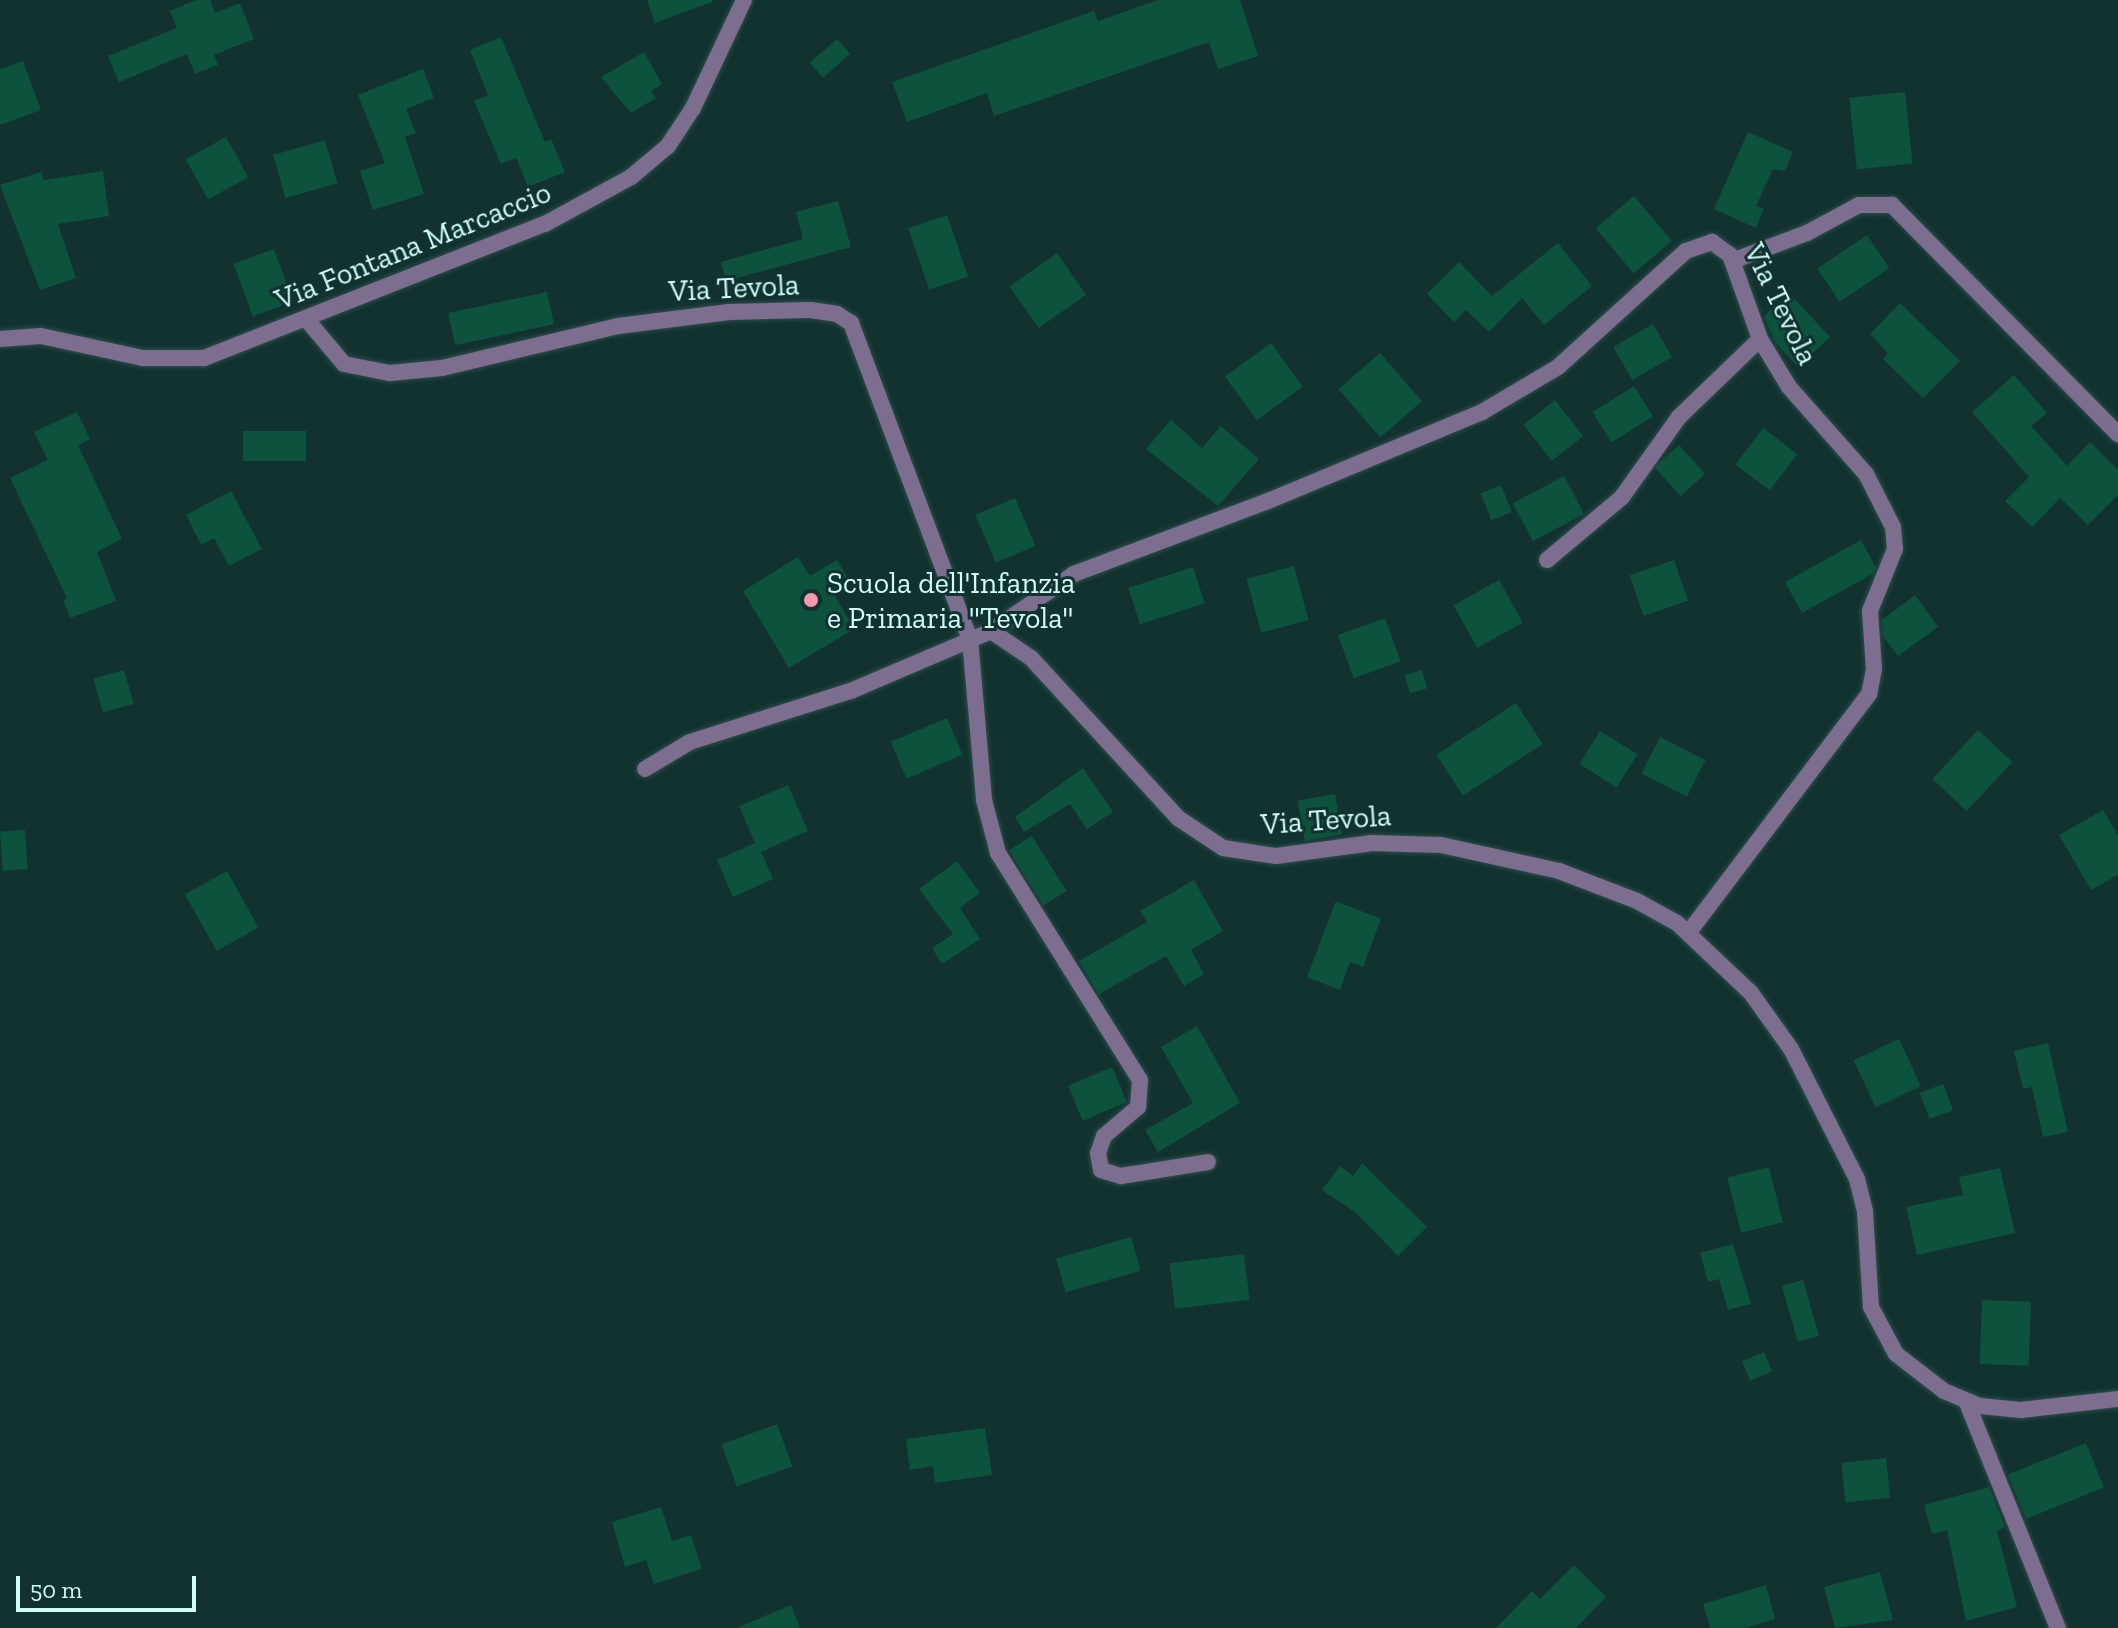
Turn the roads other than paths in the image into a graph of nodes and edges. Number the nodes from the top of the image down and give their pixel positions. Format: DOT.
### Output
graph roads {
  1 [pos="744,0"];
  2 [pos="1732,261"];
  3 [pos="307,320"];
  4 [pos="0,339"];
  5 [pos="1760,339"];
  6 [pos="2118,434"];
  7 [pos="1547,560"];
  8 [pos="991,631"];
  9 [pos="970,639"];
  10 [pos="645,769"];
  11 [pos="1689,932"];
  12 [pos="1208,1162"];
  13 [pos="2118,1399"];
  14 [pos="1967,1403"];
  15 [pos="2058,1628"];
  1 -- 3 [label="street, Via Fontana Marcaccio"];
  2 -- 5 [label="street, Via Tevola"];
  2 -- 6 [label="street"];
  2 -- 8 [label="street, Via Tevola"];
  3 -- 4 [label="street, Via Fontana Marcaccio"];
  3 -- 9 [label="street, Via Tevola"];
  5 -- 7 [label="street"];
  5 -- 11 [label="street, Via Tevola"];
  8 -- 9 [label="street, Via Tevola"];
  8 -- 11 [label="street, Via Tevola"];
  9 -- 10 [label="street, Via Tevola"];
  9 -- 12 [label="street, Via Tevola"];
  11 -- 14 [label="street, Via Tevola"];
  13 -- 14 [label="street, Via Tevola"];
  14 -- 15 [label="street"];
}
